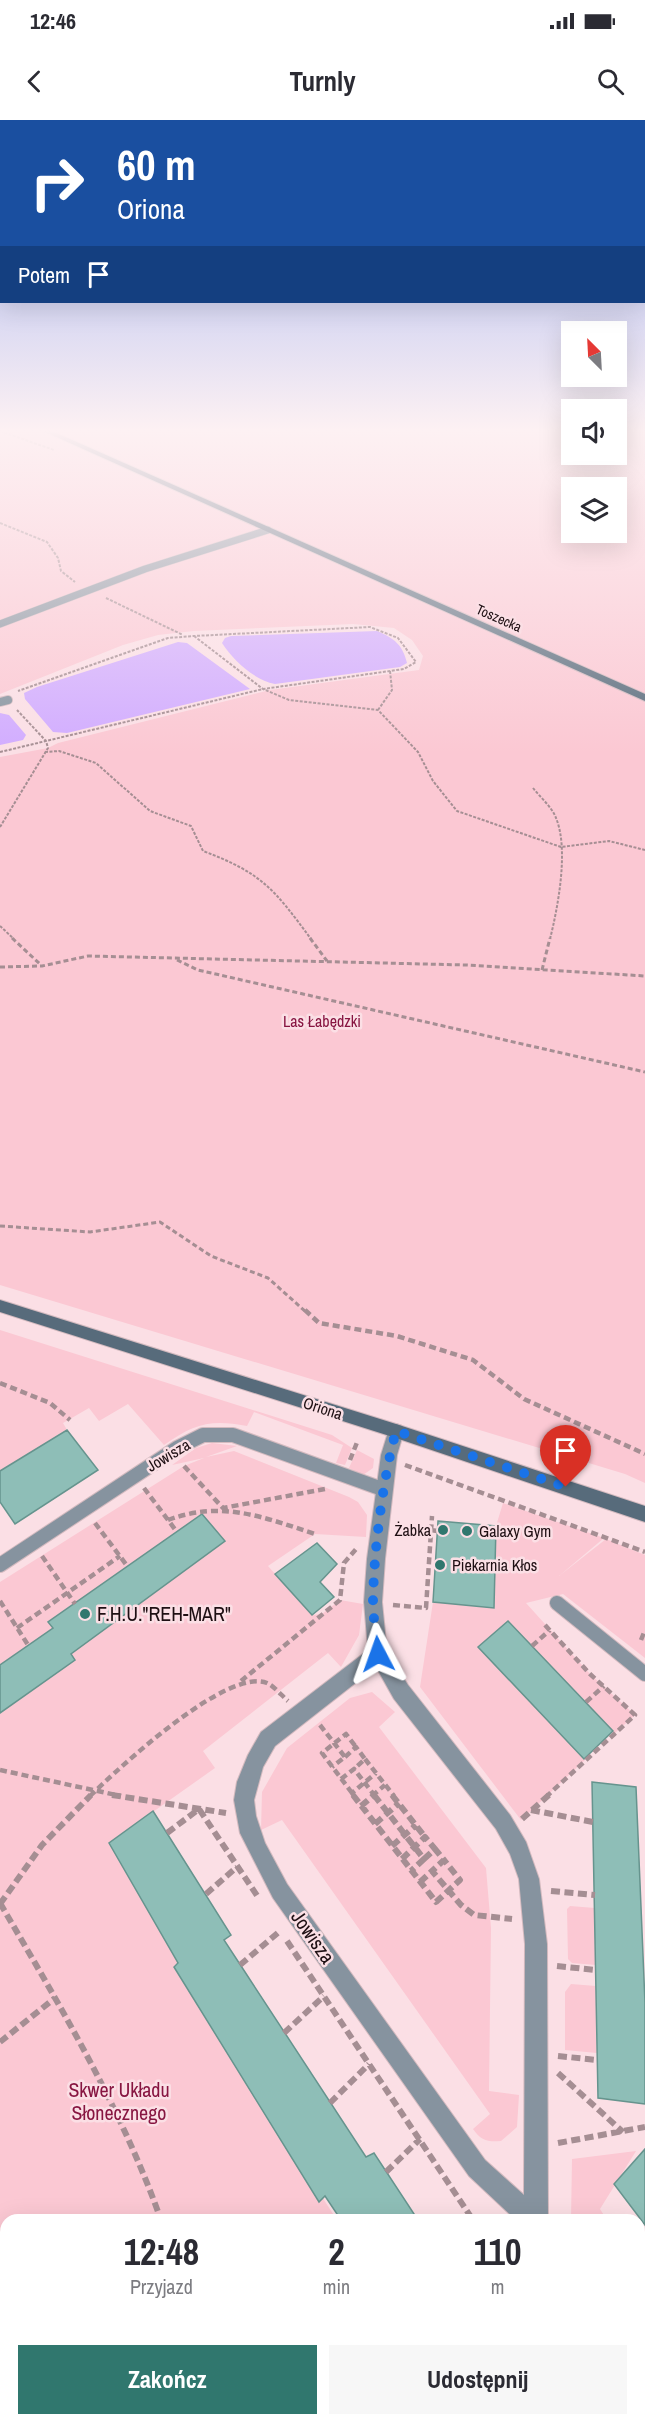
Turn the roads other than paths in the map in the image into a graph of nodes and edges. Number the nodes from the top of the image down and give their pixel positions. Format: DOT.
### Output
graph roads {
  1 [pos="241,539"];
  2 [pos="287,539"];
  3 [pos="0,624"];
  4 [pos="645,698"];
  5 [pos="0,1306"];
  6 [pos="396,1431"];
  7 [pos="385,1490"];
  8 [pos="645,1514"];
  9 [pos="2,1564"];
  10 [pos="557,1603"];
  11 [pos="378,1654"];
  12 [pos="645,1674"];
  13 [pos="528,2214"];
  14 [pos="535,2214"];
  1 -- 3 [label="lane"];
  2 -- 4 [label="main road, Toszecka"];
  5 -- 6 [label="main road, Oriona"];
  6 -- 7 [label="street, Jowisza"];
  6 -- 8 [label="main road, Oriona"];
  7 -- 9 [label="lane, Jowisza"];
  7 -- 11 [label="street, Jowisza"];
  10 -- 12 [label="lane"];
  11 -- 13 [label="street, Jowisza"];
  11 -- 14 [label="street, Jowisza"];
}
